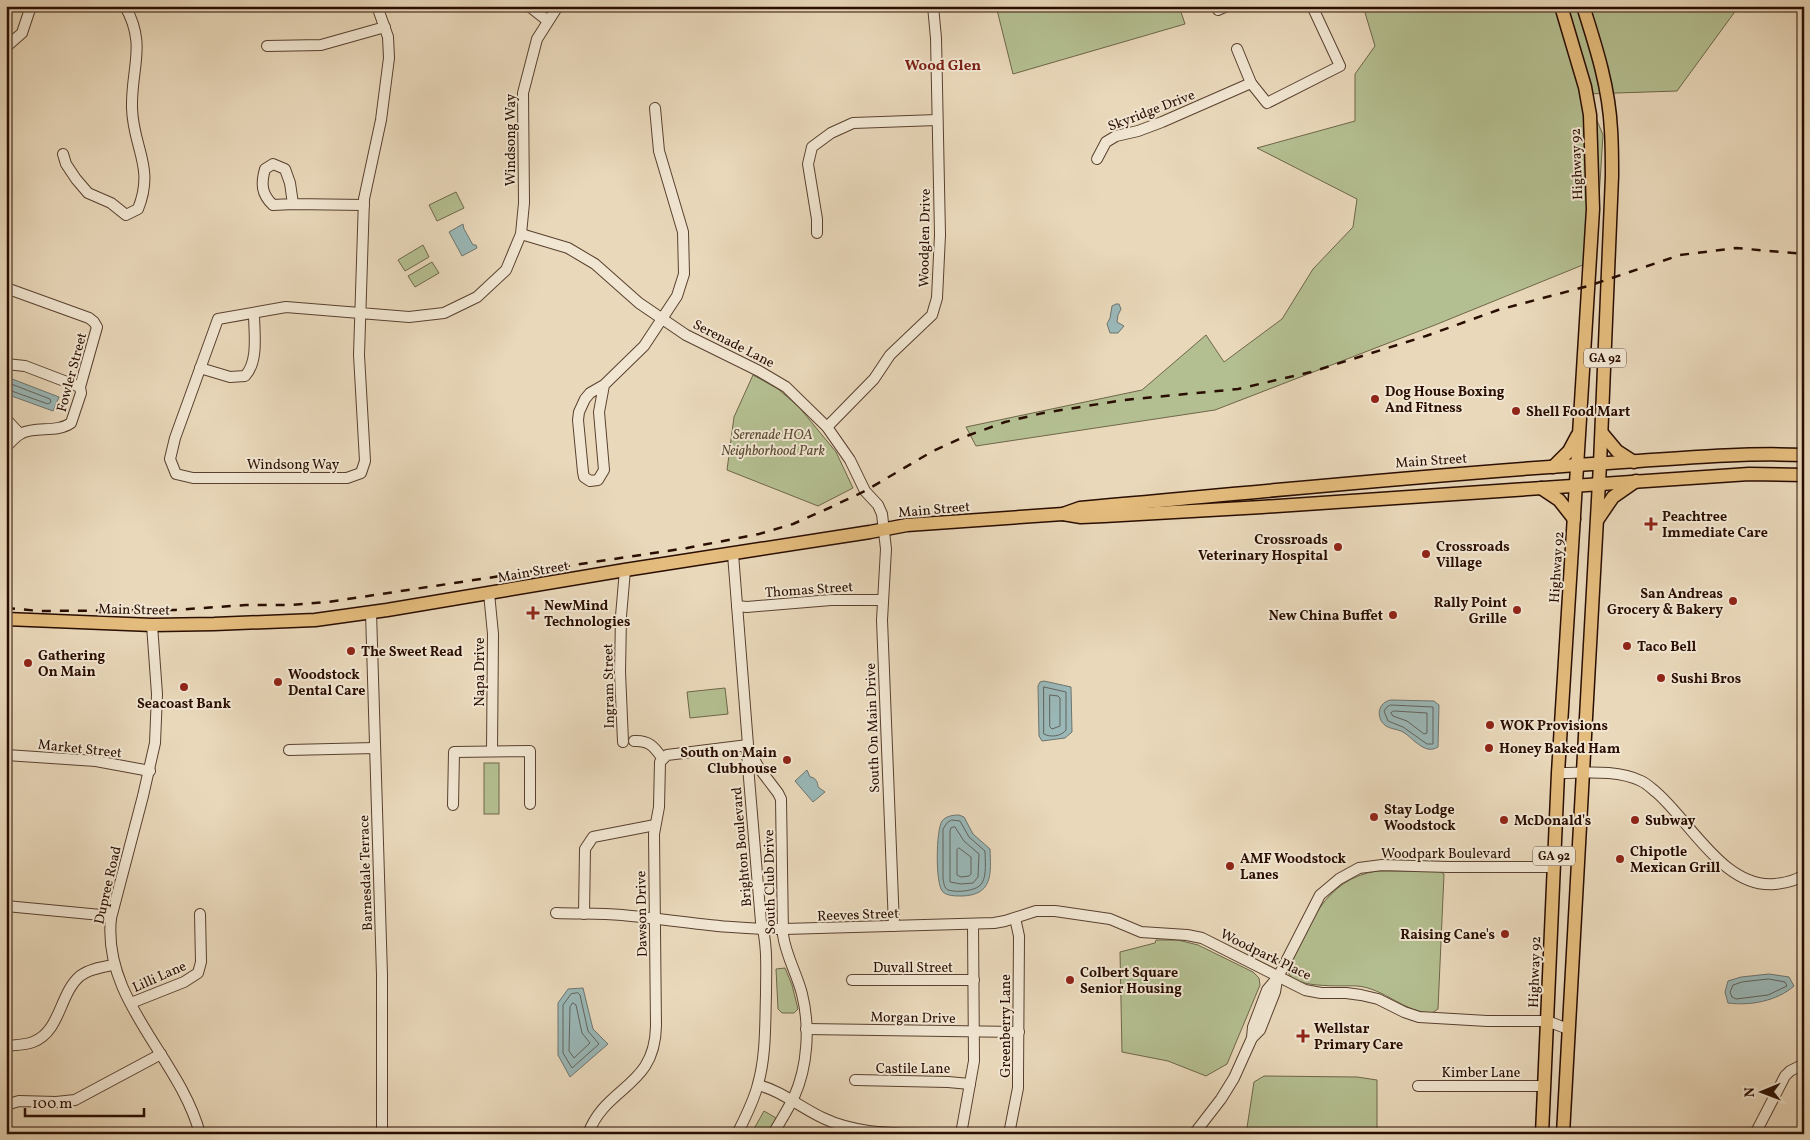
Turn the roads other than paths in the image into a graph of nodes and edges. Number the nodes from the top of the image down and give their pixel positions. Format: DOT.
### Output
graph roads {
  1 [pos="31,6"];
  2 [pos="125,6"];
  3 [pos="377,6"];
  4 [pos="529,6"];
  5 [pos="558,6"];
  6 [pos="933,6"];
  7 [pos="1312,6"];
  8 [pos="1561,6"];
  9 [pos="1583,6"];
  10 [pos="548,21"];
  11 [pos="384,27"];
  12 [pos="267,46"];
  13 [pos="6,47"];
  14 [pos="1237,49"];
  15 [pos="1251,83"];
  16 [pos="655,108"];
  17 [pos="937,120"];
  18 [pos="63,154"];
  19 [pos="1097,159"];
  20 [pos="293,204"];
  21 [pos="364,205"];
  22 [pos="1610,208"];
  23 [pos="1593,209"];
  24 [pos="817,233"];
  25 [pos="521,234"];
  26 [pos="6,288"];
  27 [pos="254,313"];
  28 [pos="361,314"];
  29 [pos="663,320"];
  30 [pos="6,364"];
  31 [pos="200,368"];
  32 [pos="604,384"];
  33 [pos="80,387"];
  34 [pos="6,419"];
  35 [pos="827,427"];
  36 [pos="1580,429"];
  37 [pos="1602,433"];
  38 [pos="20,434"];
  39 [pos="6,447"];
  40 [pos="1804,456"];
  41 [pos="1634,462"];
  42 [pos="1600,464"];
  43 [pos="1577,465"];
  44 [pos="1553,467"];
  45 [pos="1804,475"];
  46 [pos="1637,481"];
  47 [pos="1599,483"];
  48 [pos="1576,485"];
  49 [pos="1538,488"];
  50 [pos="1063,514"];
  51 [pos="1574,519"];
  52 [pos="1597,522"];
  53 [pos="884,530"];
  54 [pos="733,554"];
  55 [pos="625,570"];
  56 [pos="489,594"];
  57 [pos="883,600"];
  58 [pos="736,606"];
  59 [pos="371,612"];
  60 [pos="6,619"];
  61 [pos="152,625"];
  62 [pos="634,741"];
  63 [pos="623,742"];
  64 [pos="748,747"];
  65 [pos="375,748"];
  66 [pos="289,750"];
  67 [pos="492,752"];
  68 [pos="6,755"];
  69 [pos="662,758"];
  70 [pos="150,772"];
  71 [pos="1558,773"];
  72 [pos="1583,773"];
  73 [pos="530,804"];
  74 [pos="453,806"];
  75 [pos="655,824"];
  76 [pos="1553,867"];
  77 [pos="1804,875"];
  78 [pos="6,906"];
  79 [pos="556,913"];
  80 [pos="200,914"];
  81 [pos="584,914"];
  82 [pos="111,918"];
  83 [pos="1015,918"];
  84 [pos="654,919"];
  85 [pos="973,924"];
  86 [pos="894,926"];
  87 [pos="764,930"];
  88 [pos="784,930"];
  89 [pos="1156,934"];
  90 [pos="113,965"];
  91 [pos="1278,977"];
  92 [pos="852,980"];
  93 [pos="974,980"];
  94 [pos="131,1003"];
  95 [pos="1547,1020"];
  96 [pos="806,1029"];
  97 [pos="1568,1029"];
  98 [pos="974,1032"];
  99 [pos="1018,1032"];
  100 [pos="6,1046"];
  101 [pos="161,1054"];
  102 [pos="1802,1065"];
  103 [pos="855,1080"];
  104 [pos="970,1084"];
  105 [pos="758,1085"];
  106 [pos="1418,1086"];
  107 [pos="1544,1086"];
  108 [pos="792,1101"];
  109 [pos="6,1105"];
  110 [pos="199,1134"];
  111 [pos="382,1134"];
  112 [pos="588,1134"];
  113 [pos="737,1134"];
  114 [pos="773,1134"];
  115 [pos="922,1134"];
  116 [pos="961,1134"];
  117 [pos="1009,1134"];
  118 [pos="1194,1134"];
  119 [pos="1542,1134"];
  120 [pos="1563,1134"];
  121 [pos="1755,1134"];
  1 -- 13 [label="street"];
  2 -- 18 [label="street"];
  3 -- 11 [label="street, Windsong Way"];
  4 -- 10 [label="street"];
  5 -- 10 [label="street, Windsong Way"];
  6 -- 17 [label="street, Woodglen Drive"];
  7 -- 15 [label="street"];
  8 -- 23 [label="main road, Highway 92 / GA 92"];
  9 -- 22 [label="main road, GA 92"];
  10 -- 25 [label="street, Windsong Way"];
  11 -- 12 [label="street"];
  11 -- 21 [label="street, Windsong Way"];
  14 -- 15 [label="street"];
  15 -- 19 [label="street, Skyridge Drive"];
  16 -- 29 [label="street"];
  17 -- 24 [label="street"];
  17 -- 35 [label="street, Woodglen Drive"];
  20 -- 21 [label="street"];
  21 -- 28 [label="street, Windsong Way"];
  22 -- 23 [label="main road"];
  22 -- 37 [label="main road, GA 92"];
  23 -- 36 [label="main road, Highway 92 / GA 92"];
  25 -- 28 [label="street, Windsong Way"];
  25 -- 29 [label="street, Serenade Lane"];
  26 -- 33 [label="street, Fowler Street"];
  27 -- 28 [label="street, Windsong Way"];
  27 -- 31 [label="street, Windsong Way"];
  27 -- 31 [label="street"];
  28 -- 31 [label="street, Windsong Way"];
  29 -- 32 [label="street"];
  29 -- 35 [label="street, Serenade Lane"];
  30 -- 33 [label="street"];
  32 -- 32 [label="street"];
  33 -- 38 [label="street, Fowler Street"];
  34 -- 38 [label="street"];
  35 -- 53 [label="street, Serenade Lane"];
  36 -- 43 [label="main road, Highway 92 / GA 92"];
  36 -- 44 [label="main road"];
  37 -- 41 [label="main road"];
  37 -- 42 [label="main road, GA 92"];
  38 -- 39 [label="street"];
  40 -- 41 [label="main road, Main Street"];
  41 -- 42 [label="main road, Main Street"];
  42 -- 43 [label="main road, Main Street"];
  42 -- 47 [label="main road, GA 92"];
  43 -- 44 [label="main road, Main Street"];
  43 -- 48 [label="main road, Highway 92 / GA 92"];
  44 -- 50 [label="main road, Main Street"];
  45 -- 46 [label="main road, Main Street"];
  46 -- 47 [label="main road, Main Street"];
  46 -- 52 [label="main road"];
  47 -- 48 [label="main road, Main Street"];
  47 -- 52 [label="main road, GA 92"];
  48 -- 49 [label="main road, Main Street"];
  48 -- 51 [label="main road, Highway 92 / GA 92"];
  49 -- 50 [label="main road, Main Street"];
  49 -- 51 [label="main road"];
  50 -- 53 [label="main road, Main Street"];
  51 -- 71 [label="main road, Highway 92 / GA 92"];
  52 -- 72 [label="main road, GA 92"];
  53 -- 54 [label="main road, Main Street"];
  53 -- 57 [label="street, South On Main Drive"];
  54 -- 55 [label="main road, Main Street"];
  54 -- 58 [label="street, Brighton Boulevard"];
  55 -- 56 [label="main road, Main Street"];
  55 -- 63 [label="street, Ingram Street"];
  56 -- 59 [label="main road, Main Street"];
  56 -- 67 [label="street, Napa Drive"];
  57 -- 58 [label="street, Thomas Street"];
  57 -- 86 [label="street, South On Main Drive"];
  58 -- 64 [label="street, Brighton Boulevard"];
  59 -- 61 [label="main road, Main Street"];
  59 -- 65 [label="street, Barnesdale Terrace"];
  60 -- 61 [label="main road, Main Street"];
  61 -- 70 [label="street, Dupree Road"];
  62 -- 69 [label="street"];
  64 -- 69 [label="street"];
  64 -- 87 [label="street, Brighton Boulevard"];
  64 -- 88 [label="street, South Club Drive"];
  65 -- 66 [label="street"];
  65 -- 111 [label="street, Barnesdale Terrace"];
  67 -- 73 [label="street"];
  67 -- 74 [label="street"];
  68 -- 70 [label="street, Market Street"];
  69 -- 75 [label="street, Dawson Drive"];
  70 -- 82 [label="street, Dupree Road"];
  71 -- 72 [label="street"];
  71 -- 76 [label="main road, Highway 92 / GA 92"];
  72 -- 77 [label="street"];
  72 -- 97 [label="main road, GA 92"];
  75 -- 81 [label="street"];
  75 -- 84 [label="street, Dawson Drive"];
  76 -- 91 [label="street, Woodpark Boulevard"];
  76 -- 95 [label="main road, Highway 92 / GA 92"];
  78 -- 82 [label="street"];
  79 -- 81 [label="street, Reeves Street"];
  80 -- 94 [label="street, Lilli Lane"];
  81 -- 84 [label="street, Reeves Street"];
  82 -- 90 [label="street, Dupree Road"];
  83 -- 85 [label="street, Reeves Street"];
  83 -- 89 [label="street, Reeves Street"];
  83 -- 99 [label="street, Greenberry Lane"];
  84 -- 87 [label="street, Reeves Street"];
  84 -- 112 [label="street, Dawson Drive"];
  85 -- 86 [label="street, Reeves Street"];
  85 -- 93 [label="street"];
  86 -- 88 [label="street, Reeves Street"];
  87 -- 88 [label="street, Reeves Street"];
  87 -- 105 [label="street, Brighton Boulevard"];
  88 -- 96 [label="street, South Club Drive"];
  89 -- 91 [label="street, Woodpark Place"];
  90 -- 94 [label="street, Dupree Road"];
  90 -- 100 [label="street"];
  91 -- 95 [label="street, Woodpark Place"];
  91 -- 118 [label="street, Woodpark Boulevard"];
  92 -- 93 [label="street, Duvall Street"];
  93 -- 98 [label="street"];
  94 -- 101 [label="street, Dupree Road"];
  95 -- 97 [label="street, Woodpark Place"];
  95 -- 107 [label="main road, Highway 92 / GA 92"];
  96 -- 98 [label="street, Morgan Drive"];
  96 -- 108 [label="street, South Club Drive"];
  97 -- 120 [label="main road, GA 92"];
  98 -- 99 [label="street, Morgan Drive"];
  98 -- 104 [label="street"];
  99 -- 117 [label="street, Greenberry Lane"];
  101 -- 109 [label="street"];
  101 -- 110 [label="street, Dupree Road"];
  102 -- 121 [label="street"];
  103 -- 104 [label="street, Castile Lane"];
  104 -- 116 [label="street"];
  105 -- 108 [label="street"];
  105 -- 113 [label="street, Brighton Boulevard"];
  106 -- 107 [label="street, Kimber Lane"];
  107 -- 119 [label="main road, Highway 92 / GA 92"];
  108 -- 114 [label="street, South Club Drive"];
  108 -- 115 [label="street"];
}
